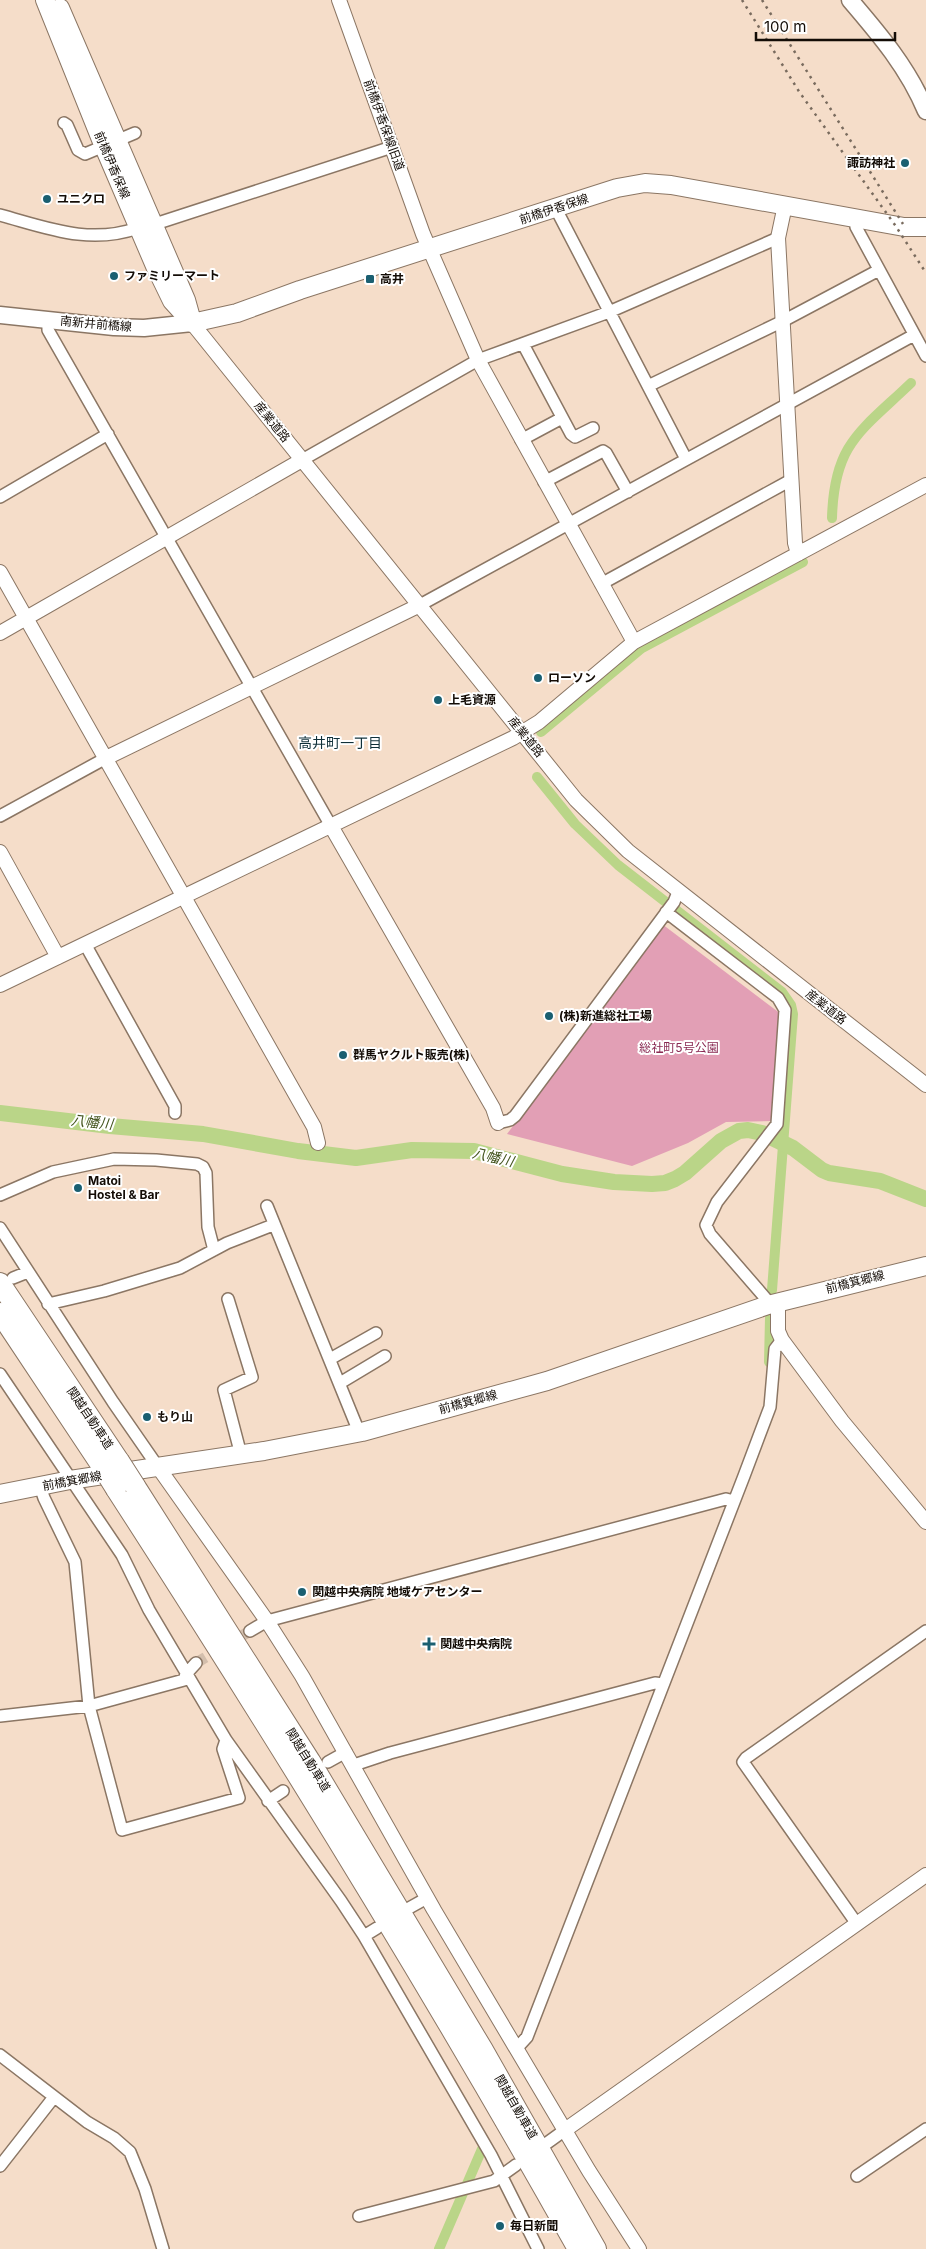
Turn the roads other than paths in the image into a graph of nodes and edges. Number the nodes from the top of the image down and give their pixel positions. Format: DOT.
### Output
graph roads {
  1 [pos="44,0"];
  2 [pos="57,0"];
  3 [pos="339,0"];
  4 [pos="850,0"];
  5 [pos="926,111"];
  6 [pos="64,124"];
  7 [pos="135,133"];
  8 [pos="110,144"];
  9 [pos="392,147"];
  10 [pos="785,205"];
  11 [pos="556,208"];
  12 [pos="0,215"];
  13 [pos="856,218"];
  14 [pos="146,226"];
  15 [pos="926,226"];
  16 [pos="778,238"];
  17 [pos="430,250"];
  18 [pos="879,270"];
  19 [pos="609,312"];
  20 [pos="0,315"];
  21 [pos="48,319"];
  22 [pos="783,321"];
  23 [pos="192,323"];
  24 [pos="914,335"];
  25 [pos="523,344"];
  26 [pos="926,356"];
  27 [pos="478,360"];
  28 [pos="648,386"];
  29 [pos="787,404"];
  30 [pos="562,418"];
  31 [pos="593,428"];
  32 [pos="108,434"];
  33 [pos="521,440"];
  34 [pos="686,459"];
  35 [pos="302,460"];
  36 [pos="791,480"];
  37 [pos="544,482"];
  38 [pos="926,485"];
  39 [pos="628,492"];
  40 [pos="0,497"];
  41 [pos="568,525"];
  42 [pos="168,538"];
  43 [pos="798,554"];
  44 [pos="0,572"];
  45 [pos="601,584"];
  46 [pos="420,605"];
  47 [pos="26,618"];
  48 [pos="0,634"];
  49 [pos="634,642"];
  50 [pos="252,686"];
  51 [pos="522,733"];
  52 [pos="106,758"];
  53 [pos="0,816"];
  54 [pos="331,826"];
  55 [pos="0,852"];
  56 [pos="678,892"];
  57 [pos="184,896"];
  58 [pos="666,912"];
  59 [pos="85,944"];
  60 [pos="58,958"];
  61 [pos="0,986"];
  62 [pos="926,1085"];
  63 [pos="174,1113"];
  64 [pos="498,1123"];
  65 [pos="318,1142"];
  66 [pos="0,1195"];
  67 [pos="267,1206"];
  68 [pos="273,1225"];
  69 [pos="0,1228"];
  70 [pos="214,1250"];
  71 [pos="926,1266"];
  72 [pos="28,1272"];
  73 [pos="7,1280"];
  74 [pos="228,1299"];
  75 [pos="48,1304"];
  76 [pos="773,1304"];
  77 [pos="0,1313"];
  78 [pos="376,1333"];
  79 [pos="782,1340"];
  80 [pos="385,1356"];
  81 [pos="330,1359"];
  82 [pos="0,1374"];
  83 [pos="340,1384"];
  84 [pos="359,1432"];
  85 [pos="240,1455"];
  86 [pos="110,1463"];
  87 [pos="158,1467"];
  88 [pos="70,1480"];
  89 [pos="40,1486"];
  90 [pos="125,1487"];
  91 [pos="0,1494"];
  92 [pos="734,1501"];
  93 [pos="926,1522"];
  94 [pos="267,1621"];
  95 [pos="250,1631"];
  96 [pos="926,1631"];
  97 [pos="196,1664"];
  98 [pos="186,1674"];
  99 [pos="663,1684"];
  100 [pos="89,1706"];
  101 [pos="0,1716"];
  102 [pos="226,1740"];
  103 [pos="346,1752"];
  104 [pos="328,1762"];
  105 [pos="354,1765"];
  106 [pos="283,1791"];
  107 [pos="268,1801"];
  108 [pos="926,1875"];
  109 [pos="427,1898"];
  110 [pos="409,1908"];
  111 [pos="857,1924"];
  112 [pos="377,1928"];
  113 [pos="364,1936"];
  114 [pos="516,2049"];
  115 [pos="0,2055"];
  116 [pos="54,2097"];
  117 [pos="926,2129"];
  118 [pos="565,2130"];
  119 [pos="547,2143"];
  120 [pos="516,2165"];
  121 [pos="0,2166"];
  122 [pos="502,2176"];
  123 [pos="857,2176"];
  124 [pos="359,2216"];
  125 [pos="163,2249"];
  126 [pos="538,2249"];
  127 [pos="578,2249"];
  128 [pos="596,2249"];
  129 [pos="639,2249"];
  1 -- 8 [label="main road, 前橋伊香保線"];
  2 -- 8 [label="main road, 前橋伊香保線"];
  3 -- 9 [label="street, 前橋伊香保線旧道"];
  4 -- 5 [label="main road"];
  6 -- 8 [label="street"];
  7 -- 8 [label="street"];
  8 -- 14 [label="main road, 前橋伊香保線"];
  9 -- 14 [label="street"];
  9 -- 17 [label="street, 前橋伊香保線旧道"];
  10 -- 11 [label="main road, 前橋伊香保線"];
  10 -- 13 [label="main road, 前橋伊香保線"];
  10 -- 16 [label="street"];
  11 -- 17 [label="main road, 前橋伊香保線"];
  11 -- 19 [label="street"];
  12 -- 14 [label="street"];
  13 -- 15 [label="main road, 前橋伊香保線"];
  13 -- 18 [label="street"];
  14 -- 23 [label="main road, 前橋伊香保線"];
  16 -- 19 [label="street"];
  16 -- 22 [label="street"];
  17 -- 23 [label="main road, 前橋伊香保線"];
  17 -- 27 [label="street, 前橋伊香保線旧道"];
  18 -- 22 [label="street"];
  18 -- 24 [label="street"];
  19 -- 25 [label="street"];
  19 -- 28 [label="street"];
  20 -- 21 [label="main road, 南新井前橋線"];
  21 -- 23 [label="main road, 南新井前橋線"];
  21 -- 32 [label="street"];
  22 -- 28 [label="street"];
  22 -- 29 [label="street"];
  23 -- 35 [label="street, 産業道路"];
  24 -- 26 [label="street"];
  24 -- 29 [label="street"];
  25 -- 27 [label="street"];
  25 -- 30 [label="street"];
  27 -- 33 [label="street, 前橋伊香保線旧道"];
  27 -- 35 [label="street"];
  28 -- 34 [label="street"];
  29 -- 34 [label="street"];
  29 -- 36 [label="street"];
  30 -- 31 [label="street"];
  30 -- 33 [label="street"];
  32 -- 40 [label="street"];
  32 -- 42 [label="street"];
  33 -- 37 [label="street, 前橋伊香保線旧道"];
  34 -- 39 [label="street"];
  35 -- 42 [label="street"];
  35 -- 46 [label="street, 産業道路"];
  36 -- 43 [label="street"];
  36 -- 45 [label="street"];
  37 -- 39 [label="street"];
  37 -- 41 [label="street, 前橋伊香保線旧道"];
  38 -- 43 [label="street"];
  39 -- 41 [label="street"];
  41 -- 45 [label="street, 前橋伊香保線旧道"];
  41 -- 46 [label="street"];
  42 -- 47 [label="street"];
  42 -- 50 [label="street"];
  43 -- 49 [label="street"];
  44 -- 47 [label="street"];
  45 -- 49 [label="street, 前橋伊香保線旧道"];
  46 -- 50 [label="street"];
  46 -- 51 [label="street, 産業道路"];
  47 -- 48 [label="street"];
  47 -- 52 [label="street"];
  49 -- 51 [label="street"];
  50 -- 52 [label="street"];
  50 -- 54 [label="street"];
  51 -- 54 [label="street"];
  51 -- 56 [label="street, 産業道路"];
  52 -- 53 [label="street"];
  52 -- 57 [label="street"];
  54 -- 57 [label="street"];
  54 -- 64 [label="street"];
  55 -- 60 [label="street"];
  56 -- 58 [label="street"];
  56 -- 62 [label="street, 産業道路"];
  57 -- 59 [label="street"];
  57 -- 65 [label="street"];
  58 -- 64 [label="street"];
  58 -- 76 [label="street"];
  59 -- 60 [label="street"];
  59 -- 63 [label="street"];
  60 -- 61 [label="street"];
  66 -- 70 [label="street"];
  67 -- 68 [label="street"];
  68 -- 70 [label="street"];
  68 -- 81 [label="street"];
  69 -- 72 [label="street"];
  70 -- 75 [label="street"];
  71 -- 76 [label="main road, 前橋箕郷線"];
  72 -- 73 [label="street"];
  72 -- 75 [label="street"];
  73 -- 86 [label="highway, 関越自動車道"];
  74 -- 85 [label="street"];
  75 -- 87 [label="street"];
  76 -- 79 [label="street"];
  76 -- 84 [label="main road, 前橋箕郷線"];
  77 -- 86 [label="highway, 関越自動車道"];
  78 -- 81 [label="street"];
  79 -- 92 [label="street"];
  79 -- 93 [label="street"];
  80 -- 83 [label="street"];
  81 -- 83 [label="street"];
  82 -- 88 [label="street"];
  83 -- 84 [label="street"];
  84 -- 85 [label="main road, 前橋箕郷線"];
  85 -- 87 [label="main road, 前橋箕郷線"];
  86 -- 90 [label="highway, 関越自動車道, bridge"];
  87 -- 88 [label="main road, 前橋箕郷線"];
  87 -- 94 [label="street"];
  88 -- 89 [label="main road, 前橋箕郷線"];
  88 -- 98 [label="street"];
  89 -- 91 [label="main road, 前橋箕郷線"];
  89 -- 100 [label="street"];
  90 -- 127 [label="highway, 関越自動車道"];
  90 -- 128 [label="highway, 関越自動車道"];
  92 -- 94 [label="street"];
  92 -- 99 [label="street"];
  94 -- 95 [label="street"];
  94 -- 103 [label="street"];
  96 -- 111 [label="street"];
  97 -- 98 [label="street"];
  98 -- 100 [label="street"];
  98 -- 102 [label="street"];
  99 -- 105 [label="street"];
  99 -- 114 [label="street"];
  100 -- 101 [label="street"];
  100 -- 102 [label="street"];
  102 -- 107 [label="street"];
  103 -- 104 [label="street"];
  103 -- 105 [label="street"];
  105 -- 109 [label="street"];
  106 -- 107 [label="street"];
  107 -- 113 [label="street"];
  108 -- 111 [label="street"];
  109 -- 110 [label="street"];
  109 -- 114 [label="street"];
  111 -- 118 [label="street"];
  112 -- 113 [label="street"];
  113 -- 122 [label="street"];
  114 -- 118 [label="street"];
  115 -- 116 [label="street"];
  116 -- 121 [label="street"];
  116 -- 125 [label="street"];
  117 -- 123 [label="street"];
  118 -- 119 [label="street"];
  118 -- 129 [label="street"];
  120 -- 122 [label="street"];
  122 -- 124 [label="street"];
  122 -- 126 [label="street"];
}
